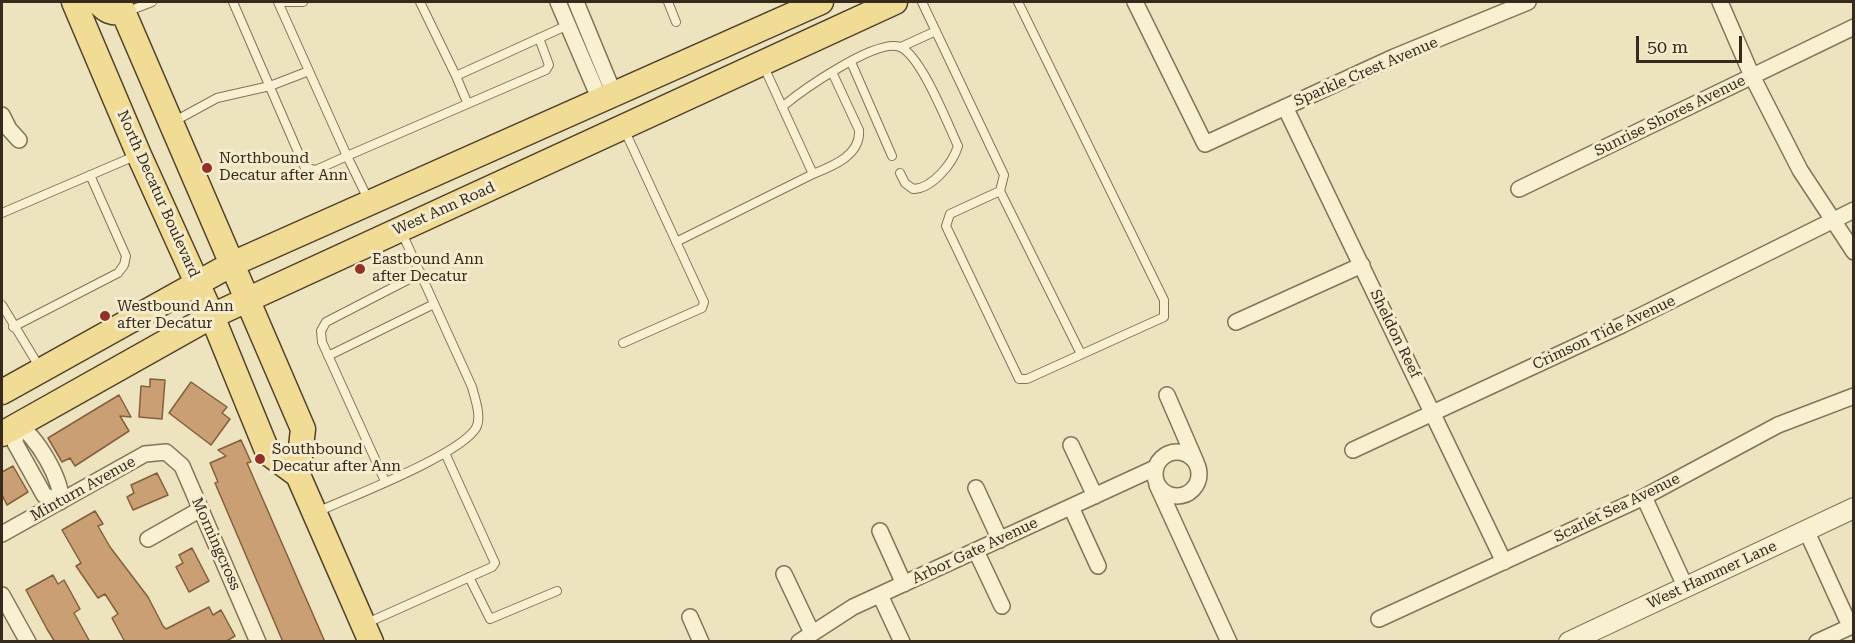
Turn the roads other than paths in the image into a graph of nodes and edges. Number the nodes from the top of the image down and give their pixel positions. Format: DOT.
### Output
graph roads {
  1 [pos="74,2"];
  2 [pos="98,2"];
  3 [pos="152,2"];
  4 [pos="233,2"];
  5 [pos="279,2"];
  6 [pos="303,2"];
  7 [pos="420,2"];
  8 [pos="558,2"];
  9 [pos="576,2"];
  10 [pos="668,2"];
  11 [pos="821,2"];
  12 [pos="895,2"];
  13 [pos="922,2"];
  14 [pos="1018,2"];
  15 [pos="1135,2"];
  16 [pos="1528,2"];
  17 [pos="1720,2"];
  18 [pos="122,7"];
  19 [pos="676,22"];
  20 [pos="568,25"];
  21 [pos="1854,27"];
  22 [pos="936,31"];
  23 [pos="539,38"];
  24 [pos="901,47"];
  25 [pos="696,58"];
  26 [pos="762,62"];
  27 [pos="851,62"];
  28 [pos="309,71"];
  29 [pos="832,72"];
  30 [pos="456,76"];
  31 [pos="1752,76"];
  32 [pos="270,86"];
  33 [pos="607,97"];
  34 [pos="467,102"];
  35 [pos="782,107"];
  36 [pos="1285,107"];
  37 [pos="2,115"];
  38 [pos="172,123"];
  39 [pos="623,126"];
  40 [pos="19,140"];
  41 [pos="139,154"];
  42 [pos="348,156"];
  43 [pos="892,156"];
  44 [pos="900,173"];
  45 [pos="521,174"];
  46 [pos="813,174"];
  47 [pos="90,175"];
  48 [pos="1519,189"];
  49 [pos="1000,191"];
  50 [pos="369,202"];
  51 [pos="1854,210"];
  52 [pos="2,213"];
  53 [pos="1833,220"];
  54 [pos="400,228"];
  55 [pos="676,242"];
  56 [pos="1854,252"];
  57 [pos="232,264"];
  58 [pos="1362,265"];
  59 [pos="422,273"];
  60 [pos="197,281"];
  61 [pos="247,300"];
  62 [pos="2,304"];
  63 [pos="434,304"];
  64 [pos="212,316"];
  65 [pos="1236,322"];
  66 [pos="13,327"];
  67 [pos="623,343"];
  68 [pos="1081,354"];
  69 [pos="328,356"];
  70 [pos="41,369"];
  71 [pos="2,392"];
  72 [pos="1167,395"];
  73 [pos="1854,396"];
  74 [pos="1433,413"];
  75 [pos="9,429"];
  76 [pos="1071,445"];
  77 [pos="1353,450"];
  78 [pos="166,452"];
  79 [pos="445,453"];
  80 [pos="1198,464"];
  81 [pos="1155,468"];
  82 [pos="298,475"];
  83 [pos="384,481"];
  84 [pos="1157,485"];
  85 [pos="976,488"];
  86 [pos="1095,496"];
  87 [pos="1644,497"];
  88 [pos="60,502"];
  89 [pos="1071,507"];
  90 [pos="1854,508"];
  91 [pos="201,509"];
  92 [pos="314,513"];
  93 [pos="1806,530"];
  94 [pos="880,531"];
  95 [pos="2,534"];
  96 [pos="148,539"];
  97 [pos="1000,540"];
  98 [pos="976,551"];
  99 [pos="1504,562"];
  100 [pos="1098,567"];
  101 [pos="784,574"];
  102 [pos="469,577"];
  103 [pos="904,584"];
  104 [pos="1686,588"];
  105 [pos="557,591"];
  106 [pos="2,595"];
  107 [pos="880,595"];
  108 [pos="1002,606"];
  109 [pos="690,617"];
  110 [pos="1379,619"];
  111 [pos="1852,626"];
  112 [pos="367,633"];
  113 [pos="806,638"];
  114 [pos="28,642"];
  115 [pos="258,642"];
  116 [pos="701,642"];
  117 [pos="902,642"];
  118 [pos="1229,642"];
  119 [pos="1569,642"];
  120 [pos="1817,642"];
  1 -- 41 [label="main road, North Decatur Boulevard"];
  2 -- 18 [label="main road"];
  3 -- 18 [label="lane"];
  4 -- 32 [label="lane"];
  5 -- 6 [label="lane"];
  5 -- 28 [label="lane"];
  7 -- 30 [label="lane"];
  8 -- 20 [label="street"];
  9 -- 33 [label="street"];
  10 -- 19 [label="lane"];
  11 -- 25 [label="main road"];
  12 -- 26 [label="main road, West Ann Road"];
  13 -- 22 [label="lane"];
  14 -- 68 [label="lane"];
  15 -- 36 [label="street, Sparkle Crest Avenue"];
  16 -- 36 [label="street, Sparkle Crest Avenue"];
  17 -- 31 [label="street"];
  18 -- 38 [label="main road"];
  20 -- 23 [label="lane"];
  20 -- 33 [label="street"];
  21 -- 31 [label="street, Sunrise Shores Avenue"];
  22 -- 24 [label="lane"];
  22 -- 49 [label="lane"];
  23 -- 30 [label="lane"];
  23 -- 34 [label="lane"];
  24 -- 27 [label="lane"];
  24 -- 44 [label="lane"];
  25 -- 33 [label="main road"];
  25 -- 39 [label="main road"];
  26 -- 35 [label="lane"];
  26 -- 39 [label="main road, West Ann Road"];
  27 -- 29 [label="lane"];
  27 -- 43 [label="lane"];
  28 -- 32 [label="lane"];
  28 -- 42 [label="lane"];
  29 -- 35 [label="lane"];
  29 -- 46 [label="lane"];
  30 -- 34 [label="lane"];
  31 -- 48 [label="street, Sunrise Shores Avenue"];
  31 -- 53 [label="street"];
  32 -- 38 [label="lane"];
  32 -- 42 [label="lane"];
  33 -- 45 [label="main road"];
  33 -- 50 [label="main road"];
  34 -- 42 [label="lane"];
  35 -- 46 [label="lane"];
  36 -- 58 [label="street, Sheldon Reef"];
  37 -- 40 [label="street"];
  38 -- 57 [label="main road"];
  39 -- 45 [label="main road, West Ann Road"];
  39 -- 55 [label="lane"];
  41 -- 47 [label="lane"];
  41 -- 60 [label="main road, North Decatur Boulevard"];
  42 -- 50 [label="lane"];
  45 -- 54 [label="main road, West Ann Road"];
  46 -- 55 [label="lane"];
  47 -- 52 [label="lane"];
  47 -- 66 [label="lane"];
  49 -- 68 [label="lane"];
  49 -- 68 [label="lane"];
  50 -- 57 [label="main road"];
  51 -- 53 [label="street, Crimson Tide Avenue"];
  53 -- 56 [label="street"];
  53 -- 74 [label="street, Crimson Tide Avenue"];
  54 -- 59 [label="lane"];
  54 -- 61 [label="main road, West Ann Road"];
  55 -- 67 [label="lane"];
  57 -- 60 [label="main road"];
  57 -- 61 [label="main road"];
  58 -- 65 [label="street"];
  58 -- 74 [label="street, Sheldon Reef"];
  59 -- 63 [label="lane"];
  59 -- 69 [label="lane"];
  60 -- 64 [label="main road, North Decatur Boulevard"];
  60 -- 70 [label="main road"];
  61 -- 64 [label="main road, West Ann Road"];
  61 -- 82 [label="main road"];
  62 -- 66 [label="lane"];
  63 -- 69 [label="lane"];
  63 -- 79 [label="lane"];
  64 -- 75 [label="main road, West Ann Road"];
  64 -- 82 [label="main road, North Decatur Boulevard"];
  66 -- 70 [label="lane"];
  69 -- 83 [label="lane"];
  70 -- 71 [label="main road"];
  72 -- 80 [label="street"];
  73 -- 87 [label="street, Scarlet Sea Avenue"];
  74 -- 77 [label="street, Crimson Tide Avenue"];
  74 -- 99 [label="street, Sheldon Reef"];
  75 -- 88 [label="street"];
  76 -- 86 [label="street"];
  78 -- 88 [label="street, Minturn Avenue"];
  78 -- 91 [label="street, Morningcross"];
  79 -- 83 [label="lane"];
  79 -- 102 [label="lane"];
  80 -- 81 [label="street"];
  80 -- 84 [label="street"];
  81 -- 84 [label="street"];
  81 -- 86 [label="street, Arbor Gate Avenue"];
  82 -- 92 [label="main road"];
  83 -- 92 [label="lane"];
  84 -- 118 [label="street"];
  85 -- 97 [label="street"];
  86 -- 89 [label="street, Arbor Gate Avenue"];
  87 -- 99 [label="street, Scarlet Sea Avenue"];
  87 -- 104 [label="street"];
  88 -- 95 [label="street, Minturn Avenue"];
  89 -- 97 [label="street, Arbor Gate Avenue"];
  89 -- 100 [label="street"];
  90 -- 93 [label="street, West Hammer Lane"];
  91 -- 96 [label="street"];
  91 -- 115 [label="street, Morningcross"];
  92 -- 112 [label="main road"];
  93 -- 104 [label="street, West Hammer Lane"];
  93 -- 111 [label="street"];
  94 -- 103 [label="street"];
  97 -- 98 [label="street, Arbor Gate Avenue"];
  98 -- 103 [label="street, Arbor Gate Avenue"];
  98 -- 108 [label="street"];
  99 -- 110 [label="street, Scarlet Sea Avenue"];
  101 -- 113 [label="street"];
  102 -- 105 [label="lane"];
  102 -- 112 [label="lane"];
  103 -- 107 [label="street, Arbor Gate Avenue"];
  104 -- 119 [label="street, West Hammer Lane"];
  106 -- 114 [label="street"];
  107 -- 113 [label="street, Arbor Gate Avenue"];
  107 -- 117 [label="street"];
  109 -- 116 [label="street"];
  111 -- 120 [label="street"];
}
